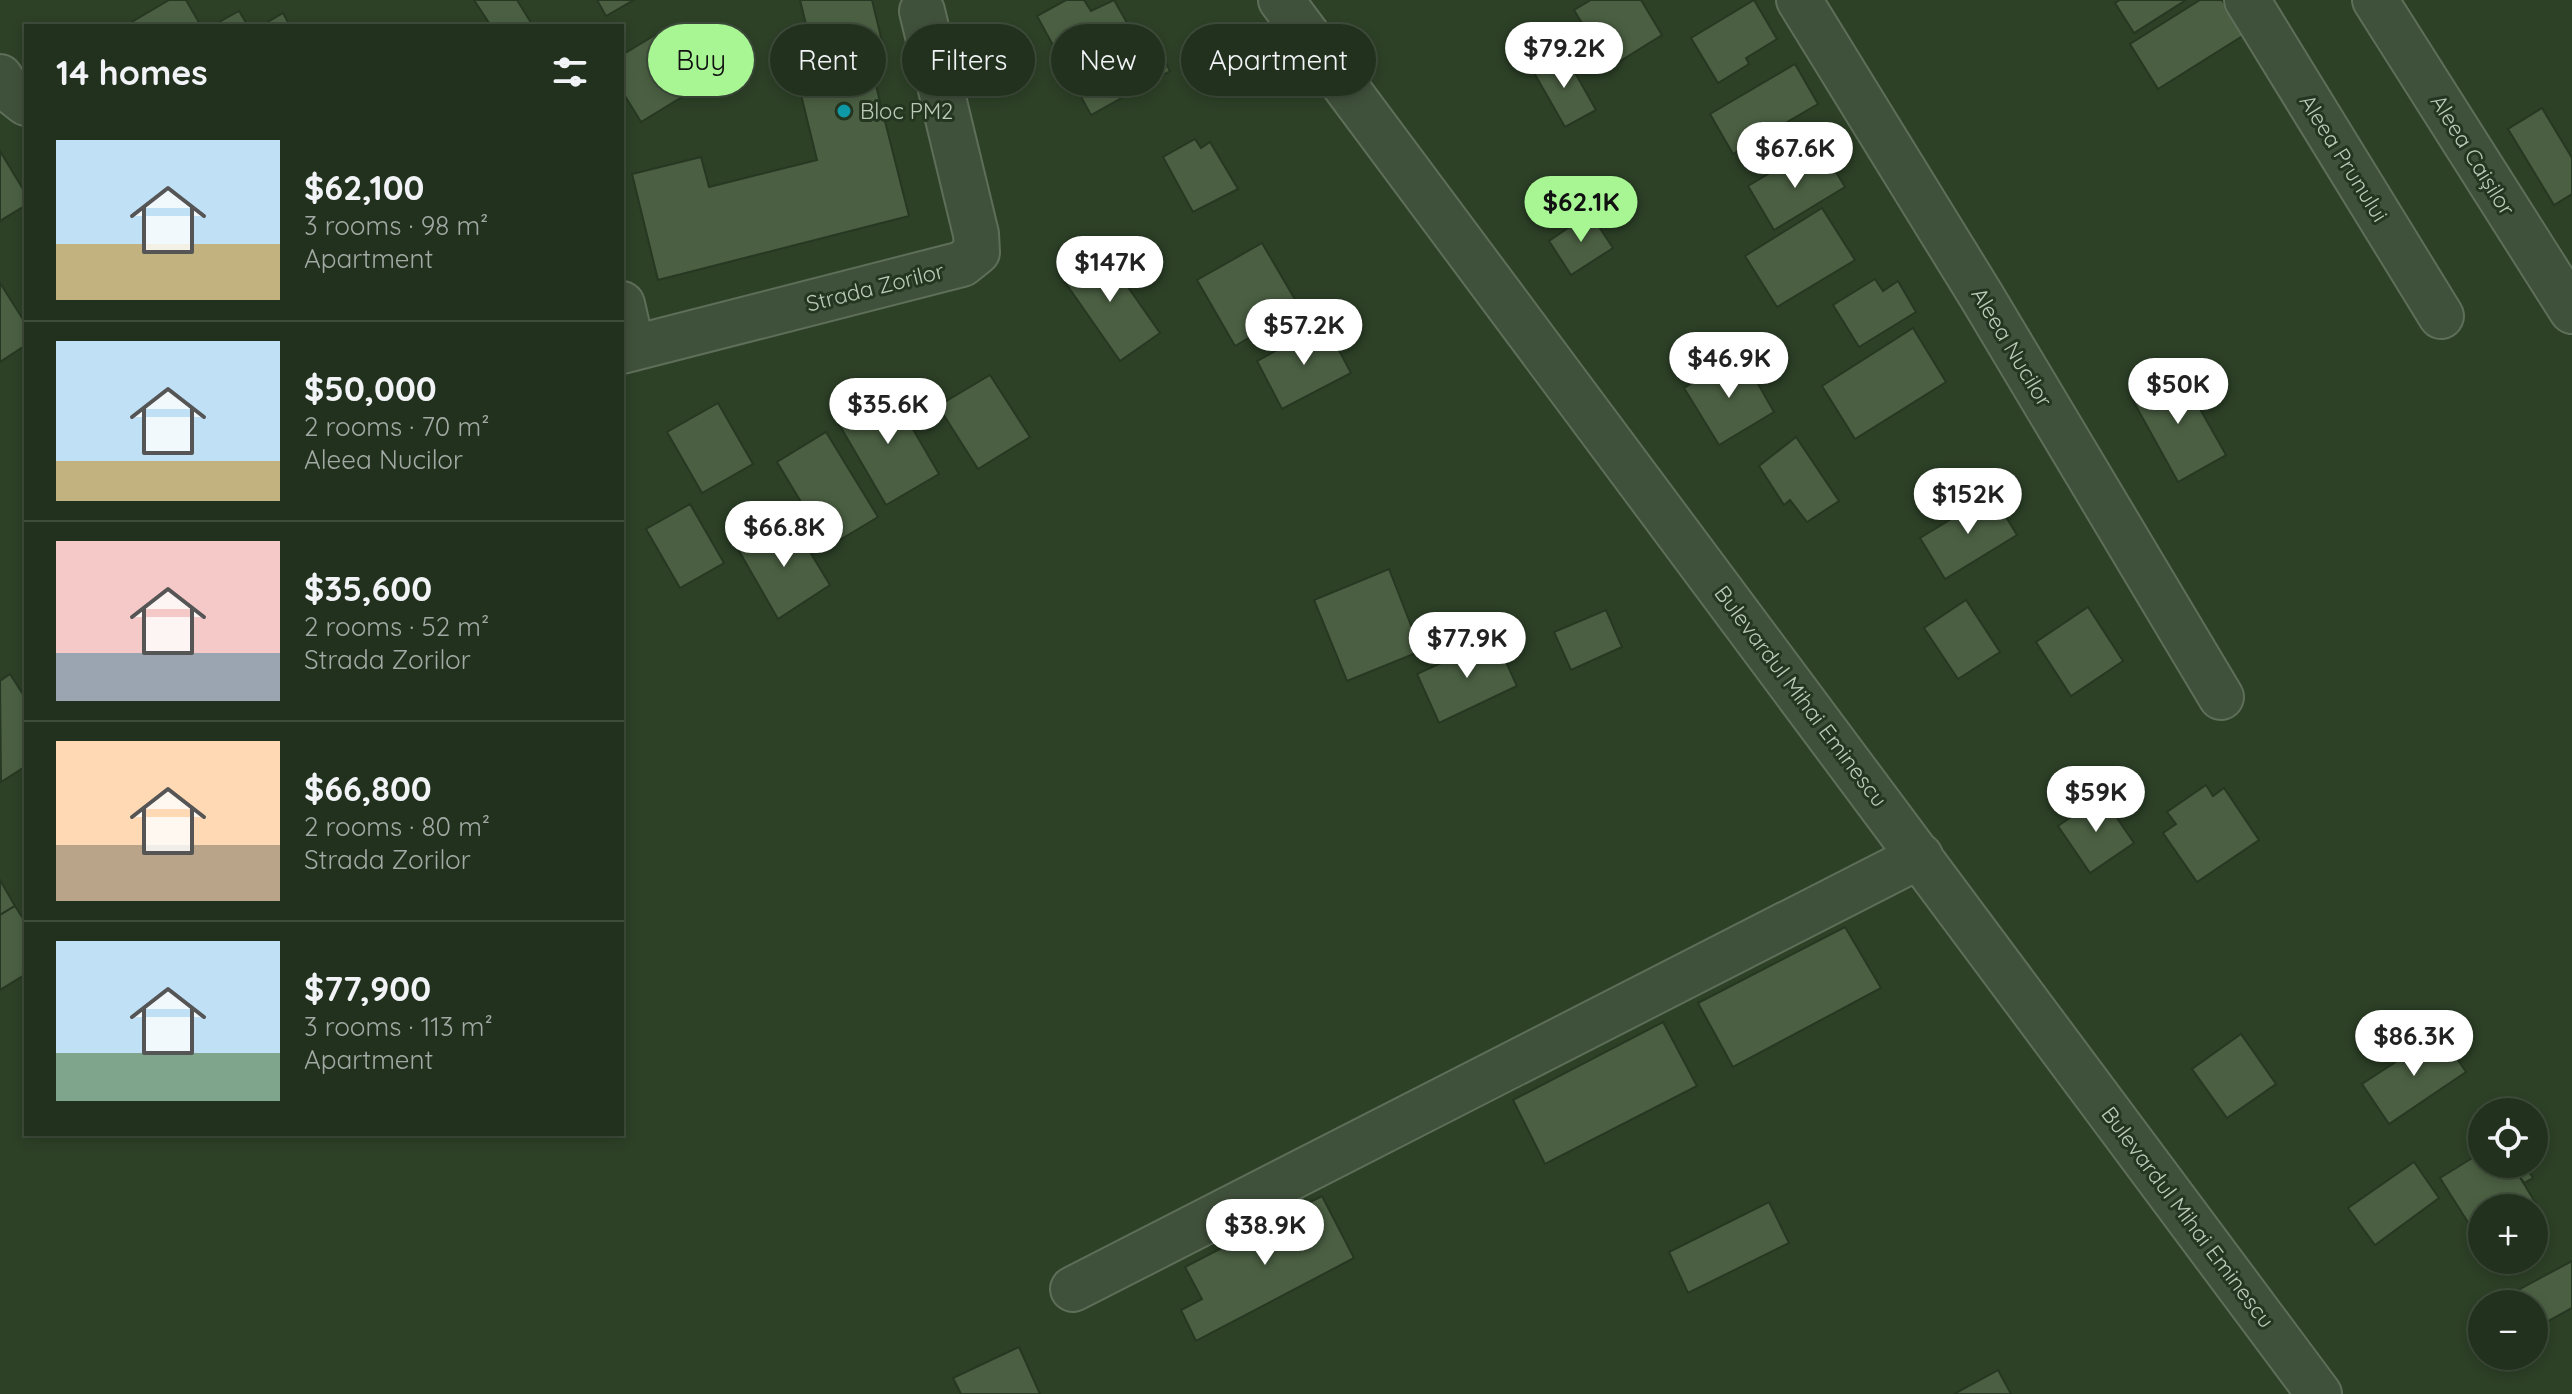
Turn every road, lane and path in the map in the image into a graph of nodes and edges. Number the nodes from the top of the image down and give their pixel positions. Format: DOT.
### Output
graph roads {
  1 [pos="1281,0"];
  2 [pos="1799,0"];
  3 [pos="2247,0"];
  4 [pos="2375,0"];
  5 [pos="922,11"];
  6 [pos="0,77"];
  7 [pos="24,101"];
  8 [pos="2572,311"];
  9 [pos="2441,316"];
  10 [pos="624,322"];
  11 [pos="627,350"];
  12 [pos="2221,697"];
  13 [pos="1920,856"];
  14 [pos="1073,1289"];
  15 [pos="2319,1394"];
  1 -- 13 [label="street, Bulevardul Mihai Eminescu"];
  2 -- 12 [label="street, Aleea Nucilor"];
  3 -- 9 [label="street, Aleea Prunului"];
  4 -- 8 [label="street, Aleea Caișilor"];
  5 -- 11 [label="street, Strada Zorilor"];
  6 -- 7 [label="street"];
  10 -- 11 [label="street"];
  13 -- 14 [label="street"];
  13 -- 15 [label="street, Bulevardul Mihai Eminescu"];
}
